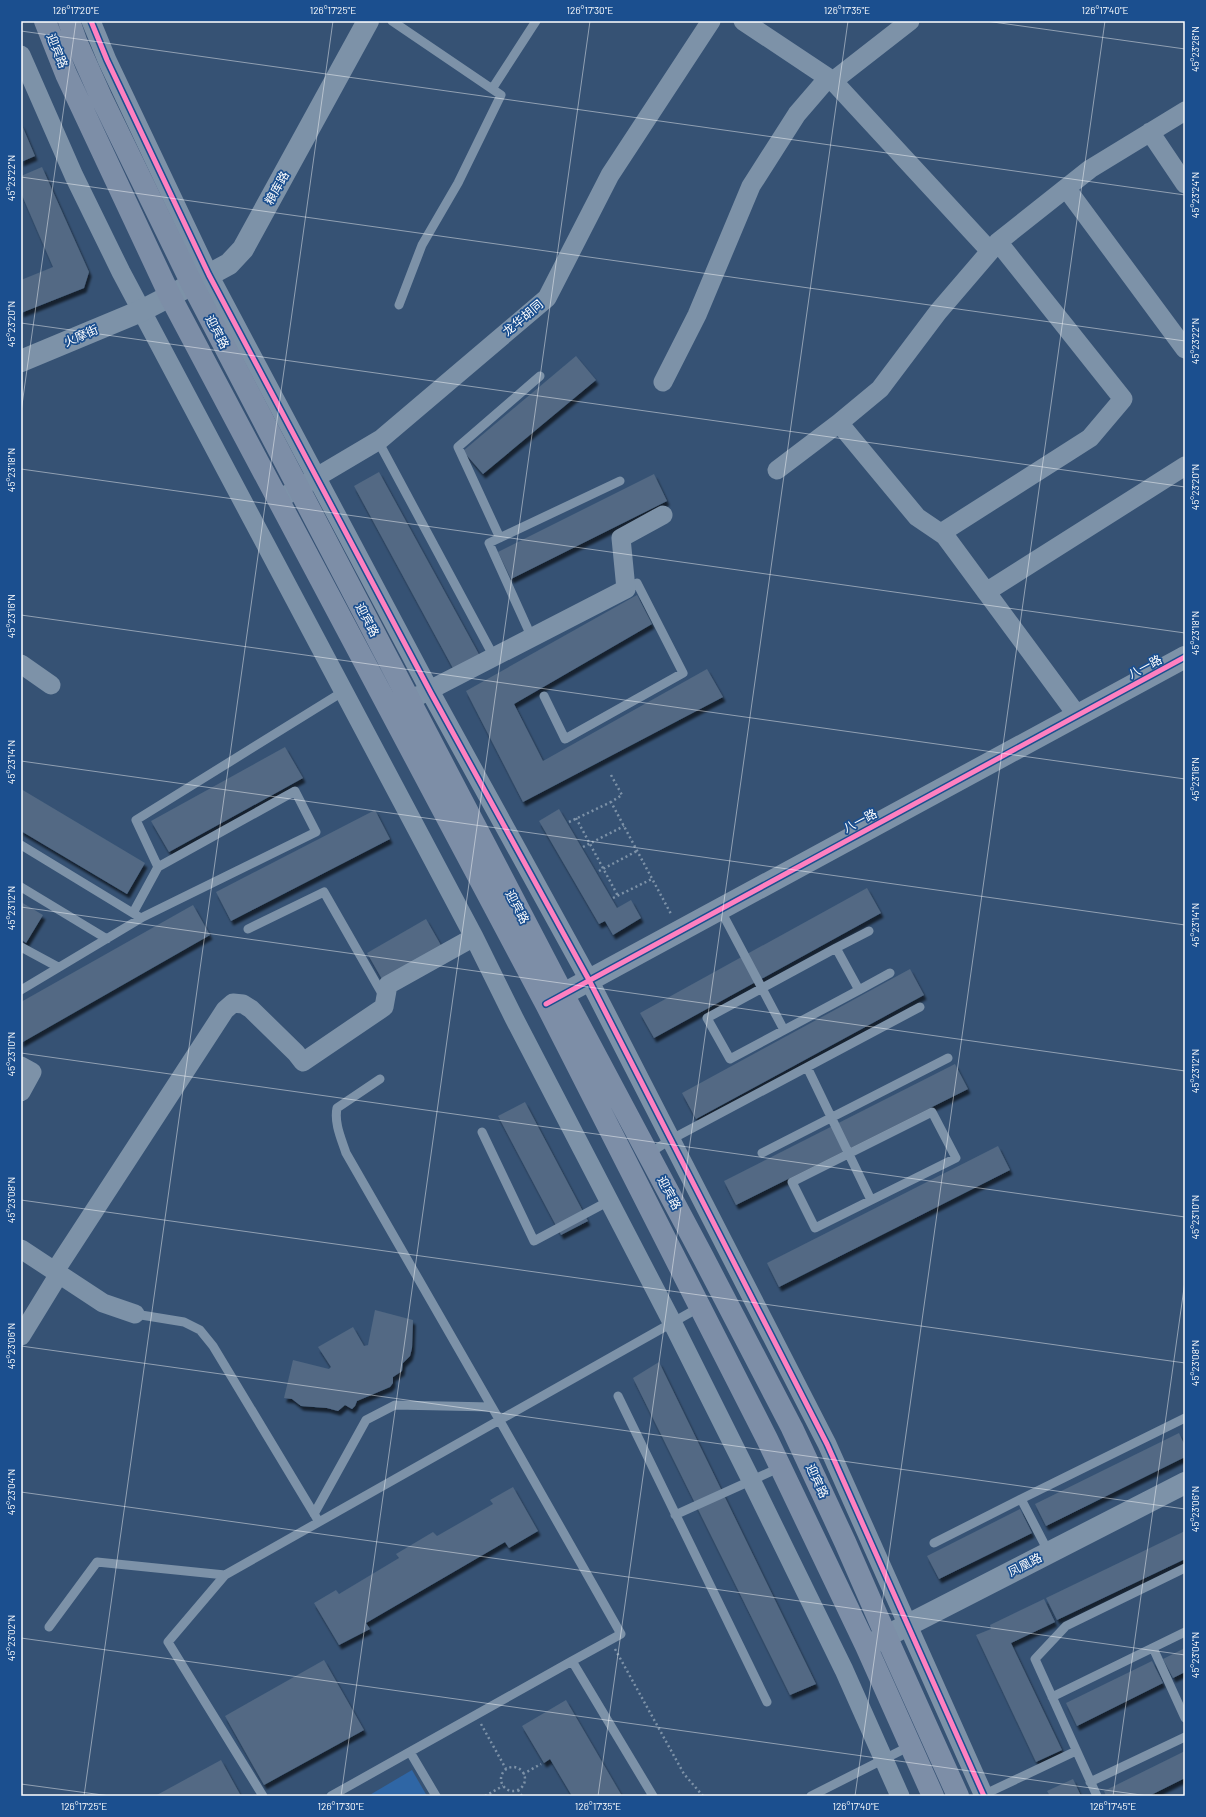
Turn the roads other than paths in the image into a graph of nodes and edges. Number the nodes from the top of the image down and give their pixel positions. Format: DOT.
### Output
graph roads {
  1 [pos="45,21"];
  2 [pos="69,21"];
  3 [pos="91,21"];
  4 [pos="368,21"];
  5 [pos="392,21"];
  6 [pos="536,21"];
  7 [pos="711,21"];
  8 [pos="910,21"];
  9 [pos="752,23"];
  10 [pos="21,55"];
  11 [pos="831,79"];
  12 [pos="492,89"];
  13 [pos="1185,111"];
  14 [pos="1150,132"];
  15 [pos="1185,184"];
  16 [pos="1066,188"];
  17 [pos="994,246"];
  18 [pos="200,280"];
  19 [pos="170,296"];
  20 [pos="399,305"];
  21 [pos="141,311"];
  22 [pos="1185,349"];
  23 [pos="21,361"];
  24 [pos="540,376"];
  25 [pos="663,382"];
  26 [pos="839,423"];
  27 [pos="378,441"];
  28 [pos="1185,466"];
  29 [pos="777,470"];
  30 [pos="317,477"];
  31 [pos="620,481"];
  32 [pos="298,488"];
  33 [pos="278,500"];
  34 [pos="663,515"];
  35 [pos="941,533"];
  36 [pos="500,538"];
  37 [pos="626,589"];
  38 [pos="986,592"];
  39 [pos="532,638"];
  40 [pos="494,657"];
  41 [pos="1185,657"];
  42 [pos="21,664"];
  43 [pos="51,685"];
  44 [pos="429,690"];
  45 [pos="344,691"];
  46 [pos="544,696"];
  47 [pos="410,701"];
  48 [pos="1077,715"];
  49 [pos="21,845"];
  50 [pos="158,867"];
  51 [pos="21,887"];
  52 [pos="720,909"];
  53 [pos="132,913"];
  54 [pos="141,918"];
  55 [pos="248,929"];
  56 [pos="869,931"];
  57 [pos="474,937"];
  58 [pos="107,939"];
  59 [pos="21,947"];
  60 [pos="836,948"];
  61 [pos="58,967"];
  62 [pos="890,972"];
  63 [pos="589,980"];
  64 [pos="762,988"];
  65 [pos="21,989"];
  66 [pos="859,990"];
  67 [pos="554,999"];
  68 [pos="385,1000"];
  69 [pos="920,1007"];
  70 [pos="784,1030"];
  71 [pos="948,1058"];
  72 [pos="21,1066"];
  73 [pos="807,1067"];
  74 [pos="380,1079"];
  75 [pos="21,1092"];
  76 [pos="831,1117"];
  77 [pos="482,1132"];
  78 [pos="670,1140"];
  79 [pos="762,1153"];
  80 [pos="648,1154"];
  81 [pos="849,1154"];
  82 [pos="871,1200"];
  83 [pos="609,1201"];
  84 [pos="21,1249"];
  85 [pos="57,1273"];
  86 [pos="700,1307"];
  87 [pos="135,1314"];
  88 [pos="672,1322"];
  89 [pos="21,1336"];
  90 [pos="618,1396"];
  91 [pos="492,1407"];
  92 [pos="1185,1418"];
  93 [pos="500,1420"];
  94 [pos="781,1467"];
  95 [pos="751,1480"];
  96 [pos="1185,1483"];
  97 [pos="1022,1499"];
  98 [pos="314,1514"];
  99 [pos="675,1515"];
  100 [pos="319,1522"];
  101 [pos="934,1543"];
  102 [pos="1049,1553"];
  103 [pos="1185,1568"];
  104 [pos="225,1575"];
  105 [pos="908,1625"];
  106 [pos="49,1627"];
  107 [pos="1185,1632"];
  108 [pos="886,1636"];
  109 [pos="866,1646"];
  110 [pos="1153,1648"];
  111 [pos="572,1661"];
  112 [pos="1052,1697"];
  113 [pos="767,1702"];
  114 [pos="1185,1718"];
  115 [pos="1185,1736"];
  116 [pos="910,1746"];
  117 [pos="1076,1751"];
  118 [pos="410,1752"];
  119 [pos="882,1758"];
  120 [pos="1090,1782"];
  121 [pos="984,1795"];
  122 [pos="263,1796"];
  123 [pos="332,1796"];
  124 [pos="436,1796"];
  125 [pos="653,1796"];
  126 [pos="811,1796"];
  127 [pos="900,1796"];
  128 [pos="933,1796"];
  129 [pos="958,1796"];
  130 [pos="1096,1796"];
  1 -- 19 [label="main road, 迎宾路"];
  2 -- 18 [label="main road, 迎宾路"];
  3 -- 18 [label="street"];
  4 -- 18 [label="street, 粮库路"];
  5 -- 12 [label="lane"];
  6 -- 12 [label="lane"];
  7 -- 27 [label="street, 龙华胡同"];
  8 -- 11 [label="street"];
  9 -- 11 [label="street"];
  10 -- 21 [label="street"];
  11 -- 17 [label="street"];
  11 -- 25 [label="street"];
  12 -- 20 [label="lane"];
  13 -- 14 [label="street"];
  14 -- 15 [label="street"];
  14 -- 16 [label="street"];
  16 -- 17 [label="street"];
  16 -- 22 [label="street"];
  17 -- 26 [label="street"];
  17 -- 35 [label="street"];
  18 -- 19 [label="street, 粮库路"];
  18 -- 30 [label="street"];
  18 -- 32 [label="main road, 迎宾路"];
  19 -- 21 [label="street, 粮库路"];
  19 -- 33 [label="main road, 迎宾路"];
  21 -- 23 [label="street, 火摩街"];
  21 -- 45 [label="street"];
  24 -- 36 [label="lane"];
  26 -- 29 [label="street"];
  26 -- 35 [label="street"];
  27 -- 30 [label="street, 龙华胡同"];
  27 -- 40 [label="lane"];
  28 -- 38 [label="street"];
  30 -- 32 [label="street, 龙华胡同"];
  30 -- 44 [label="street"];
  31 -- 36 [label="lane"];
  32 -- 33 [label="street, 龙华胡同"];
  32 -- 47 [label="main road, 迎宾路"];
  33 -- 67 [label="main road, 迎宾路"];
  34 -- 37 [label="street"];
  35 -- 38 [label="street"];
  36 -- 39 [label="lane"];
  37 -- 39 [label="street"];
  37 -- 46 [label="lane"];
  38 -- 48 [label="street"];
  39 -- 40 [label="street"];
  40 -- 44 [label="street"];
  41 -- 48 [label="street, 八一路"];
  42 -- 43 [label="street"];
  44 -- 47 [label="street"];
  44 -- 63 [label="street"];
  45 -- 50 [label="lane"];
  45 -- 57 [label="street"];
  47 -- 67 [label="main road, 迎宾路"];
  48 -- 52 [label="street, 八一路"];
  49 -- 53 [label="lane"];
  50 -- 53 [label="lane"];
  50 -- 54 [label="lane"];
  51 -- 58 [label="lane"];
  52 -- 63 [label="street, 八一路"];
  52 -- 64 [label="lane"];
  53 -- 54 [label="lane"];
  54 -- 58 [label="lane"];
  55 -- 68 [label="lane"];
  56 -- 60 [label="lane"];
  57 -- 68 [label="street"];
  57 -- 83 [label="street"];
  58 -- 61 [label="lane"];
  59 -- 61 [label="lane"];
  60 -- 64 [label="lane"];
  60 -- 66 [label="lane"];
  61 -- 65 [label="lane"];
  62 -- 66 [label="lane"];
  63 -- 67 [label="street, 八一路"];
  63 -- 78 [label="street"];
  64 -- 70 [label="lane"];
  64 -- 70 [label="lane"];
  66 -- 70 [label="lane"];
  67 -- 80 [label="main road, 迎宾路"];
  67 -- 86 [label="main road, 迎宾路"];
  68 -- 85 [label="street"];
  69 -- 73 [label="lane"];
  71 -- 76 [label="lane"];
  72 -- 75 [label="street"];
  73 -- 76 [label="lane"];
  73 -- 78 [label="lane"];
  74 -- 91 [label="lane"];
  76 -- 79 [label="lane"];
  76 -- 81 [label="lane"];
  77 -- 83 [label="lane"];
  78 -- 80 [label="lane"];
  78 -- 105 [label="street"];
  80 -- 108 [label="main road, 迎宾路"];
  81 -- 82 [label="lane"];
  81 -- 82 [label="lane"];
  81 -- 82 [label="lane"];
  83 -- 88 [label="street"];
  84 -- 85 [label="street"];
  85 -- 87 [label="street"];
  85 -- 89 [label="street"];
  86 -- 88 [label="lane"];
  86 -- 94 [label="main road, 迎宾路"];
  87 -- 98 [label="lane"];
  88 -- 93 [label="lane"];
  88 -- 95 [label="street"];
  90 -- 99 [label="lane"];
  91 -- 93 [label="lane"];
  91 -- 98 [label="lane"];
  92 -- 97 [label="lane"];
  93 -- 100 [label="lane"];
  93 -- 111 [label="lane"];
  94 -- 95 [label="lane"];
  94 -- 109 [label="main road, 迎宾路"];
  95 -- 99 [label="lane"];
  95 -- 119 [label="street"];
  96 -- 102 [label="street, 凤凰路"];
  97 -- 101 [label="lane"];
  97 -- 102 [label="lane"];
  98 -- 100 [label="lane"];
  99 -- 113 [label="lane"];
  100 -- 104 [label="lane"];
  102 -- 105 [label="street, 凤凰路"];
  103 -- 112 [label="lane"];
  104 -- 106 [label="lane"];
  104 -- 122 [label="lane"];
  105 -- 108 [label="street, 凤凰路"];
  105 -- 121 [label="street"];
  107 -- 110 [label="lane"];
  108 -- 109 [label="street, 凤凰路"];
  108 -- 129 [label="main road, 迎宾路"];
  109 -- 116 [label="main road, 迎宾路"];
  110 -- 112 [label="lane"];
  110 -- 114 [label="lane"];
  111 -- 118 [label="lane"];
  111 -- 125 [label="lane"];
  112 -- 117 [label="lane"];
  115 -- 120 [label="lane"];
  116 -- 119 [label="lane"];
  116 -- 128 [label="main road, 迎宾路"];
  117 -- 120 [label="lane"];
  117 -- 121 [label="lane"];
  118 -- 123 [label="lane"];
  118 -- 124 [label="lane"];
  119 -- 126 [label="lane"];
  119 -- 127 [label="street"];
  120 -- 130 [label="lane"];
}
